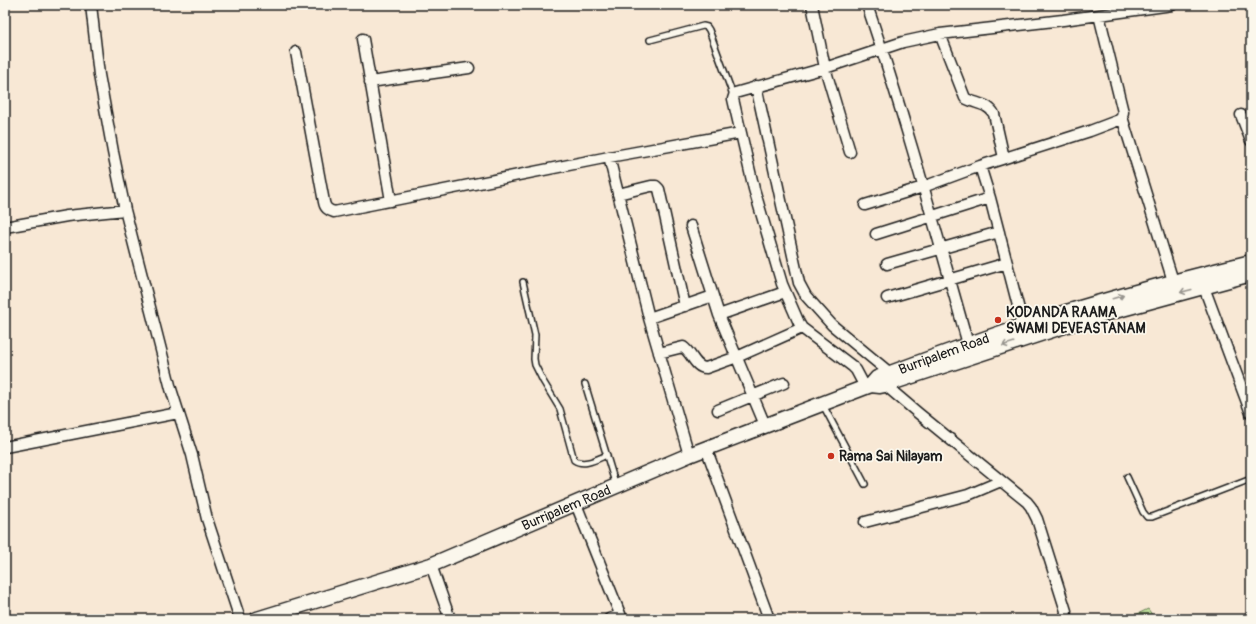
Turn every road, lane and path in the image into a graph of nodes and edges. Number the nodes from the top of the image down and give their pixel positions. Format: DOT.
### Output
graph roads {
  1 [pos="91,5"];
  2 [pos="812,5"];
  3 [pos="867,5"];
  4 [pos="1172,5"];
  5 [pos="1098,15"];
  6 [pos="940,34"];
  7 [pos="363,39"];
  8 [pos="650,40"];
  9 [pos="881,48"];
  10 [pos="296,52"];
  11 [pos="469,68"];
  12 [pos="825,68"];
  13 [pos="370,82"];
  14 [pos="756,86"];
  15 [pos="733,96"];
  16 [pos="1241,115"];
  17 [pos="1122,117"];
  18 [pos="741,133"];
  19 [pos="1251,141"];
  20 [pos="850,152"];
  21 [pos="609,157"];
  22 [pos="1004,158"];
  23 [pos="980,166"];
  24 [pos="923,187"];
  25 [pos="618,194"];
  26 [pos="990,198"];
  27 [pos="391,200"];
  28 [pos="865,206"];
  29 [pos="125,210"];
  30 [pos="932,217"];
  31 [pos="691,226"];
  32 [pos="5,227"];
  33 [pos="999,232"];
  34 [pos="876,234"];
  35 [pos="941,248"];
  36 [pos="1251,262"];
  37 [pos="1007,263"];
  38 [pos="887,264"];
  39 [pos="1251,274"];
  40 [pos="950,279"];
  41 [pos="1202,280"];
  42 [pos="1173,281"];
  43 [pos="523,282"];
  44 [pos="785,292"];
  45 [pos="713,296"];
  46 [pos="887,298"];
  47 [pos="685,306"];
  48 [pos="720,315"];
  49 [pos="649,318"];
  50 [pos="1023,325"];
  51 [pos="802,328"];
  52 [pos="968,344"];
  53 [pos="659,353"];
  54 [pos="737,357"];
  55 [pos="888,379"];
  56 [pos="784,383"];
  57 [pos="585,384"];
  58 [pos="868,386"];
  59 [pos="755,400"];
  60 [pos="823,404"];
  61 [pos="718,410"];
  62 [pos="1251,413"];
  63 [pos="178,414"];
  64 [pos="764,420"];
  65 [pos="5,447"];
  66 [pos="706,448"];
  67 [pos="690,455"];
  68 [pos="607,456"];
  69 [pos="1128,477"];
  70 [pos="1251,479"];
  71 [pos="1001,481"];
  72 [pos="615,482"];
  73 [pos="865,484"];
  74 [pos="576,504"];
  75 [pos="865,522"];
  76 [pos="431,564"];
  77 [pos="621,617"];
  78 [pos="240,619"];
  79 [pos="258,619"];
  80 [pos="450,619"];
  81 [pos="609,619"];
  82 [pos="769,619"];
  83 [pos="1065,619"];
  1 -- 29 [label="street"];
  2 -- 12 [label="street"];
  3 -- 9 [label="street"];
  4 -- 5 [label="street"];
  5 -- 6 [label="street"];
  5 -- 17 [label="street"];
  6 -- 9 [label="street"];
  6 -- 22 [label="street"];
  7 -- 13 [label="street"];
  8 -- 15 [label="lane"];
  9 -- 12 [label="street"];
  9 -- 24 [label="street"];
  10 -- 27 [label="street"];
  11 -- 13 [label="street"];
  12 -- 14 [label="street"];
  12 -- 20 [label="street"];
  13 -- 27 [label="street"];
  14 -- 15 [label="street"];
  14 -- 55 [label="street"];
  15 -- 18 [label="street"];
  16 -- 19 [label="street"];
  17 -- 22 [label="street"];
  17 -- 42 [label="street"];
  18 -- 21 [label="street"];
  18 -- 44 [label="street"];
  21 -- 25 [label="street"];
  21 -- 27 [label="street"];
  22 -- 23 [label="street"];
  23 -- 24 [label="street"];
  23 -- 26 [label="street"];
  24 -- 28 [label="street"];
  24 -- 30 [label="street"];
  25 -- 47 [label="street"];
  25 -- 49 [label="street"];
  26 -- 30 [label="street"];
  26 -- 33 [label="street"];
  29 -- 32 [label="street"];
  29 -- 63 [label="street"];
  30 -- 34 [label="street"];
  30 -- 35 [label="street"];
  31 -- 45 [label="street"];
  33 -- 35 [label="street"];
  33 -- 37 [label="street"];
  35 -- 38 [label="street"];
  35 -- 40 [label="street"];
  36 -- 41 [label="main road, Burripalem Road"];
  37 -- 40 [label="street"];
  37 -- 50 [label="street"];
  39 -- 41 [label="main road, Burripalem Road"];
  40 -- 46 [label="street"];
  40 -- 52 [label="street"];
  41 -- 42 [label="main road, Burripalem Road"];
  41 -- 55 [label="main road, Burripalem Road, one-way"];
  41 -- 62 [label="street"];
  50 -- 42 [label="main road, Burripalem Road, one-way"];
  43 -- 68 [label="lane"];
  44 -- 48 [label="street"];
  44 -- 51 [label="street"];
  45 -- 47 [label="street"];
  45 -- 48 [label="street"];
  47 -- 49 [label="street"];
  48 -- 54 [label="street"];
  49 -- 53 [label="street"];
  50 -- 52 [label="main road, Burripalem Road"];
  51 -- 54 [label="street"];
  51 -- 58 [label="street"];
  52 -- 55 [label="main road, Burripalem Road"];
  53 -- 54 [label="street"];
  53 -- 67 [label="street"];
  54 -- 59 [label="street"];
  55 -- 58 [label="main road, Burripalem Road"];
  55 -- 71 [label="street"];
  56 -- 59 [label="street"];
  57 -- 68 [label="lane"];
  58 -- 60 [label="main road, Burripalem Road"];
  59 -- 61 [label="street"];
  59 -- 64 [label="street"];
  60 -- 64 [label="main road, Burripalem Road"];
  60 -- 73 [label="lane"];
  63 -- 65 [label="street"];
  63 -- 78 [label="street"];
  64 -- 66 [label="main road, Burripalem Road"];
  66 -- 67 [label="main road, Burripalem Road"];
  66 -- 82 [label="street"];
  67 -- 72 [label="main road, Burripalem Road"];
  68 -- 72 [label="lane"];
  69 -- 70 [label="lane"];
  71 -- 75 [label="street"];
  71 -- 83 [label="street"];
  72 -- 74 [label="main road, Burripalem Road"];
  74 -- 76 [label="main road, Burripalem Road"];
  74 -- 77 [label="street"];
  76 -- 79 [label="main road, Burripalem Road"];
  76 -- 80 [label="street"];
  77 -- 81 [label="street"];
}
